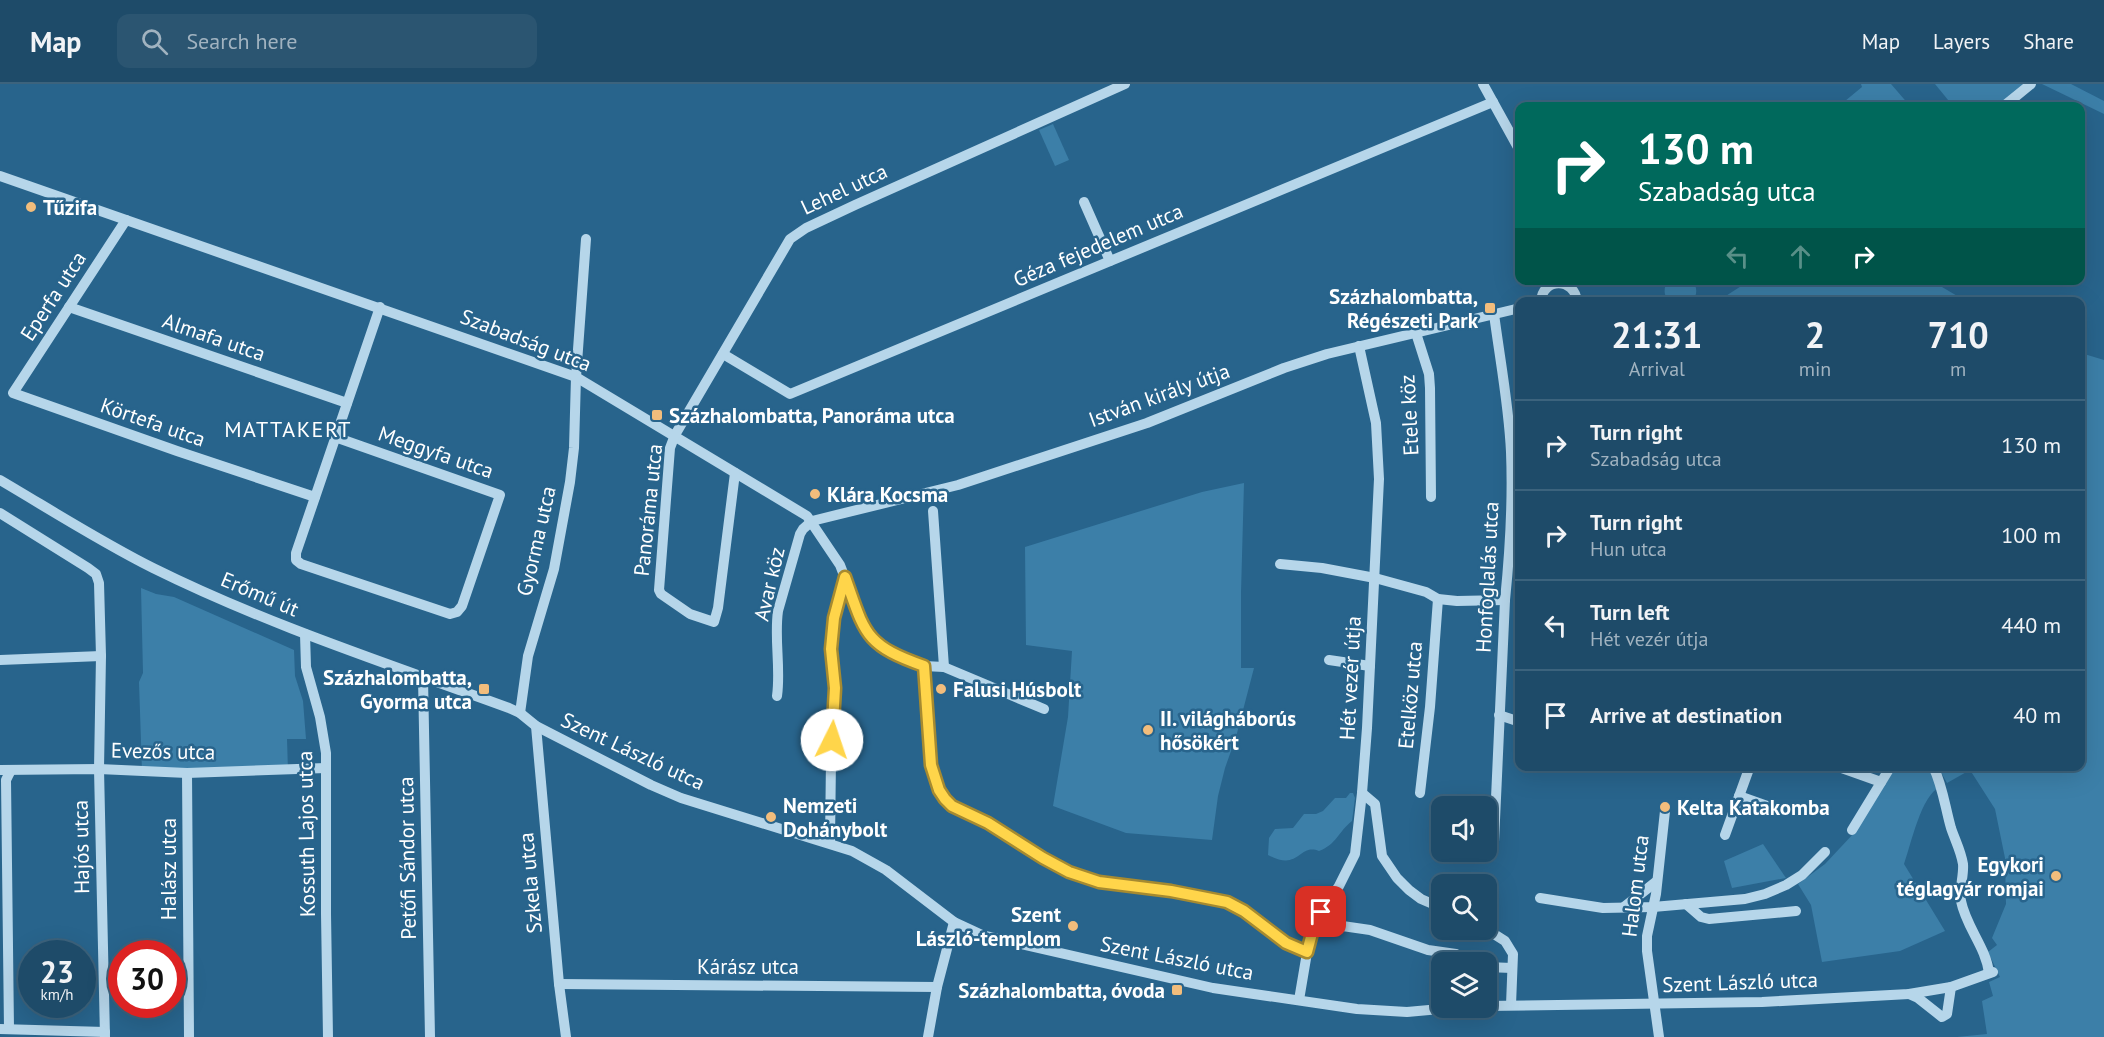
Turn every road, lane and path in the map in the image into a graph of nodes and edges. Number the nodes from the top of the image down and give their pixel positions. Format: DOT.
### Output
graph roads {
  1 [pos="1125,84"];
  2 [pos="1483,84"];
  3 [pos="2031,84"];
  4 [pos="1493,102"];
  5 [pos="2009,102"];
  6 [pos="1515,142"];
  7 [pos="0,176"];
  8 [pos="1084,202"];
  9 [pos="126,220"];
  10 [pos="586,239"];
  11 [pos="1110,261"];
  12 [pos="1551,285"];
  13 [pos="1541,297"];
  14 [pos="380,307"];
  15 [pos="69,308"];
  16 [pos="1515,309"];
  17 [pos="1494,314"];
  18 [pos="1416,333"];
  19 [pos="1359,346"];
  20 [pos="723,354"];
  21 [pos="576,377"];
  22 [pos="13,393"];
  23 [pos="347,404"];
  24 [pos="675,435"];
  25 [pos="335,437"];
  26 [pos="735,473"];
  27 [pos="0,480"];
  28 [pos="315,497"];
  29 [pos="1431,497"];
  30 [pos="933,511"];
  31 [pos="0,513"];
  32 [pos="812,521"];
  33 [pos="1515,559"];
  34 [pos="1280,564"];
  35 [pos="845,577"];
  36 [pos="1375,578"];
  37 [pos="1438,599"];
  38 [pos="1505,600"];
  39 [pos="305,634"];
  40 [pos="101,656"];
  41 [pos="0,660"];
  42 [pos="1329,660"];
  43 [pos="924,666"];
  44 [pos="1370,666"];
  45 [pos="944,667"];
  46 [pos="423,678"];
  47 [pos="777,696"];
  48 [pos="1044,709"];
  49 [pos="520,713"];
  50 [pos="1499,715"];
  51 [pos="1515,720"];
  52 [pos="536,726"];
  53 [pos="326,768"];
  54 [pos="99,769"];
  55 [pos="6,770"];
  56 [pos="1747,771"];
  57 [pos="1850,771"];
  58 [pos="1887,771"];
  59 [pos="1935,771"];
  60 [pos="187,773"];
  61 [pos="1881,782"];
  62 [pos="1362,793"];
  63 [pos="1420,793"];
  64 [pos="1496,796"];
  65 [pos="1739,796"];
  66 [pos="1770,807"];
  67 [pos="1665,811"];
  68 [pos="1852,830"];
  69 [pos="1725,835"];
  70 [pos="830,843"];
  71 [pos="1825,852"];
  72 [pos="1657,881"];
  73 [pos="1540,898"];
  74 [pos="1431,903"];
  75 [pos="1686,904"];
  76 [pos="1653,907"];
  77 [pos="1623,908"];
  78 [pos="1796,911"];
  79 [pos="954,922"];
  80 [pos="1315,922"];
  81 [pos="1497,935"];
  82 [pos="1307,952"];
  83 [pos="1442,952"];
  84 [pos="1497,967"];
  85 [pos="1512,968"];
  86 [pos="559,984"];
  87 [pos="937,987"];
  88 [pos="1952,987"];
  89 [pos="1909,994"];
  90 [pos="1299,1000"];
  91 [pos="1511,1005"];
  92 [pos="1654,1005"];
  93 [pos="1497,1006"];
  94 [pos="1431,1009"];
  95 [pos="4,1029"];
  96 [pos="105,1034"];
  97 [pos="189,1037"];
  98 [pos="328,1037"];
  99 [pos="430,1037"];
  100 [pos="566,1037"];
  101 [pos="928,1037"];
  102 [pos="1659,1037"];
  1 -- 20 [label="street, Lehel utca"];
  2 -- 4 [label="street"];
  3 -- 5 [label="street"];
  4 -- 6 [label="street"];
  4 -- 11 [label="street, Géza fejedelem utca"];
  7 -- 9 [label="street, Szabadság utca"];
  8 -- 11 [label="street"];
  9 -- 14 [label="street, Szabadság utca"];
  9 -- 15 [label="street, Eperfa utca"];
  10 -- 21 [label="street, Gyorma utca"];
  11 -- 20 [label="street, Géza fejedelem utca"];
  12 -- 13 [label="street"];
  14 -- 21 [label="street, Szabadság utca"];
  14 -- 23 [label="street"];
  15 -- 22 [label="street, Eperfa utca"];
  15 -- 23 [label="street, Almafa utca"];
  16 -- 17 [label="street, István király útja"];
  17 -- 18 [label="street, István király útja"];
  17 -- 33 [label="street, Honfoglalás utca"];
  18 -- 19 [label="street, István király útja"];
  18 -- 29 [label="street, Etele köz"];
  19 -- 32 [label="street, István király útja"];
  19 -- 36 [label="street, Hét vezér útja"];
  20 -- 24 [label="street, Lehel utca"];
  21 -- 24 [label="street, Szabadság utca"];
  21 -- 49 [label="street, Gyorma utca"];
  22 -- 28 [label="street, Körtefa utca"];
  23 -- 25 [label="street"];
  24 -- 26 [label="street, Szabadság utca"];
  24 -- 26 [label="street, Panoráma utca"];
  25 -- 28 [label="street"];
  25 -- 28 [label="street, Meggyfa utca"];
  26 -- 32 [label="street, Szabadság utca"];
  27 -- 39 [label="street, Erőmű út"];
  30 -- 45 [label="street"];
  31 -- 40 [label="street, Hajós utca"];
  32 -- 35 [label="street, Szabadság utca"];
  32 -- 47 [label="street, Avar köz"];
  33 -- 38 [label="street, Honfoglalás utca"];
  34 -- 36 [label="street"];
  35 -- 43 [label="street, Szabadság utca"];
  35 -- 70 [label="street"];
  36 -- 37 [label="street"];
  36 -- 44 [label="street, Hét vezér útja"];
  37 -- 38 [label="street"];
  37 -- 63 [label="street, Etelköz utca"];
  38 -- 50 [label="street, Honfoglalás utca"];
  39 -- 46 [label="street, Erőmű út"];
  39 -- 53 [label="street, Kossuth Lajos utca"];
  40 -- 41 [label="street"];
  40 -- 54 [label="street, Hajós utca"];
  42 -- 44 [label="street"];
  43 -- 45 [label="street, Szabadság utca"];
  43 -- 82 [label="street"];
  44 -- 62 [label="street, Hét vezér útja"];
  45 -- 48 [label="street, Szabadság utca"];
  46 -- 49 [label="street, Erőmű út"];
  46 -- 99 [label="street, Petőfi Sándor utca"];
  49 -- 52 [label="street, Szent László utca"];
  50 -- 51 [label="street"];
  50 -- 64 [label="street, Honfoglalás utca"];
  52 -- 70 [label="street, Szent László utca"];
  52 -- 86 [label="street, Szkela utca"];
  53 -- 60 [label="street, Evezős utca"];
  53 -- 98 [label="street, Kossuth Lajos utca"];
  54 -- 55 [label="street, Evezős utca"];
  54 -- 60 [label="street, Evezős utca"];
  54 -- 96 [label="street, Hajós utca"];
  55 -- 95 [label="street"];
  56 -- 65 [label="street"];
  57 -- 61 [label="street"];
  58 -- 61 [label="street"];
  59 -- 88 [label="street, Szent László utca"];
  60 -- 97 [label="street, Halász utca"];
  61 -- 68 [label="street"];
  62 -- 74 [label="street"];
  62 -- 80 [label="street, Hét vezér útja"];
  65 -- 66 [label="street"];
  65 -- 69 [label="street"];
  67 -- 72 [label="street, Halom utca"];
  70 -- 79 [label="street, Szent László utca"];
  71 -- 75 [label="street"];
  72 -- 76 [label="street, Halom utca"];
  72 -- 77 [label="street"];
  73 -- 77 [label="street"];
  75 -- 76 [label="street"];
  75 -- 78 [label="street"];
  76 -- 77 [label="street"];
  76 -- 92 [label="street, Halom utca"];
  79 -- 87 [label="street"];
  79 -- 90 [label="street, Szent László utca"];
  80 -- 82 [label="street, Hét vezér útja"];
  80 -- 83 [label="street"];
  81 -- 85 [label="street"];
  82 -- 90 [label="street, Hét vezér útja"];
  84 -- 85 [label="street"];
  85 -- 91 [label="street"];
  86 -- 87 [label="street, Kárász utca"];
  86 -- 100 [label="street, Szkela utca"];
  87 -- 101 [label="street"];
  88 -- 89 [label="street, Szent László utca"];
  88 -- 89 [label="street"];
  89 -- 92 [label="street, Szent László utca"];
  90 -- 94 [label="street, Szent László utca"];
  91 -- 92 [label="street, Szent László utca"];
  91 -- 93 [label="street, Szent László utca"];
  92 -- 102 [label="street, Halom utca"];
  95 -- 96 [label="street"];
}
